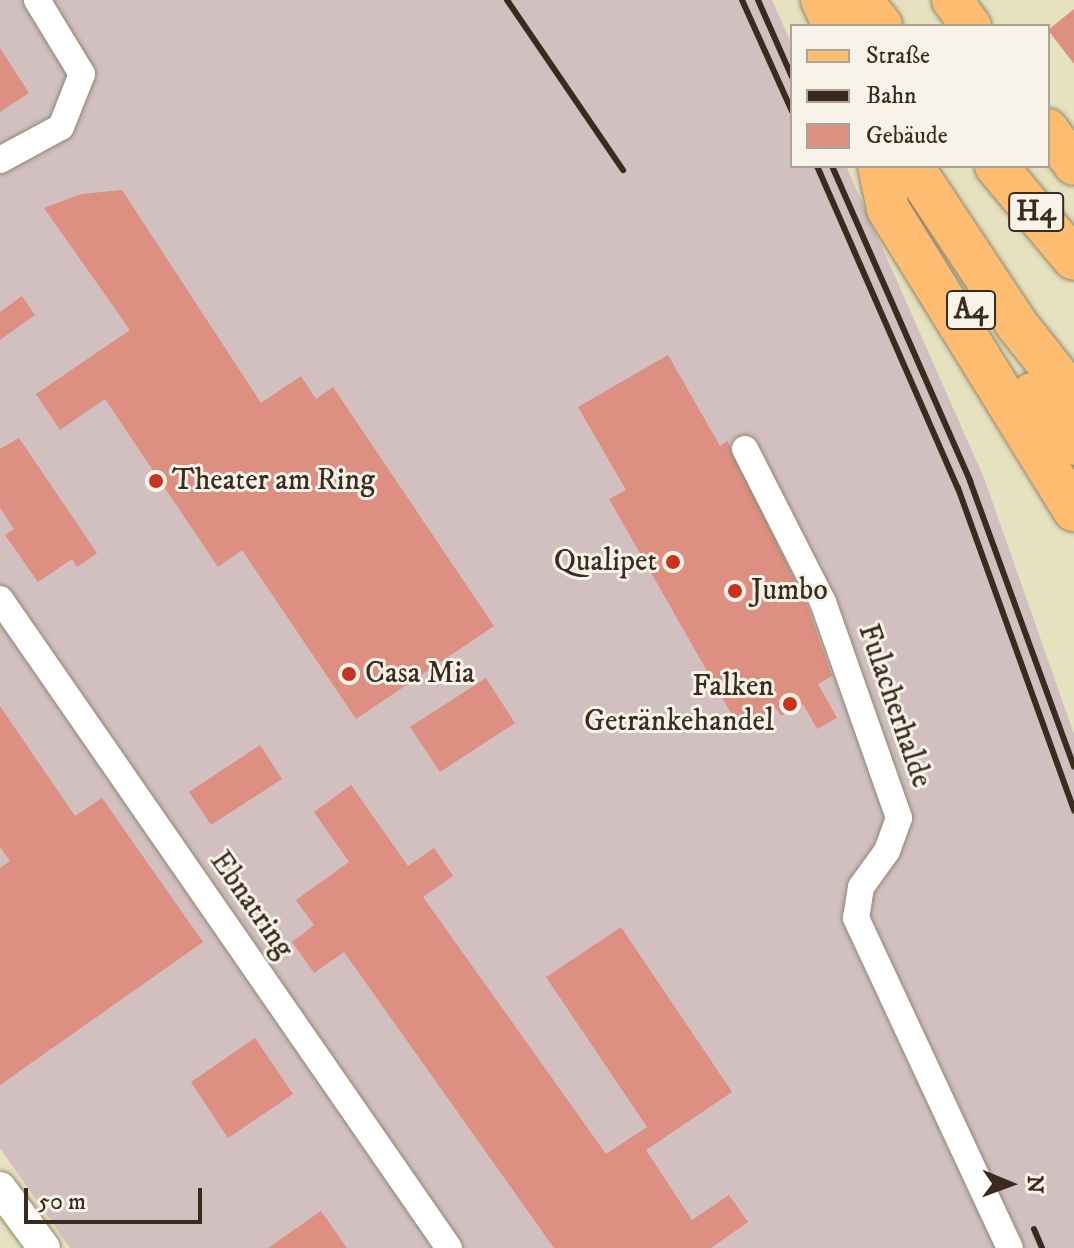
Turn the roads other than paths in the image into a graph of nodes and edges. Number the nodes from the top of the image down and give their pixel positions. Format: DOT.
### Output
graph roads {
  1 [pos="37,0"];
  2 [pos="797,0"];
  3 [pos="822,0"];
  4 [pos="861,0"];
  5 [pos="952,0"];
  6 [pos="808,24"];
  7 [pos="833,24"];
  8 [pos="879,24"];
  9 [pos="970,24"];
  10 [pos="1050,132"];
  11 [pos="0,160"];
  12 [pos="1074,165"];
  13 [pos="881,168"];
  14 [pos="882,168"];
  15 [pos="913,168"];
  16 [pos="998,168"];
  17 [pos="1074,259"];
  18 [pos="1074,397"];
  19 [pos="1074,444"];
  20 [pos="745,449"];
  21 [pos="1074,510"];
  22 [pos="0,599"];
  23 [pos="0,1188"];
  24 [pos="44,1248"];
  25 [pos="449,1248"];
  26 [pos="1010,1248"];
  1 -- 11 [label="street"];
  2 -- 6 [label="highway"];
  3 -- 7 [label="highway"];
  4 -- 8 [label="highway"];
  5 -- 9 [label="main road"];
  10 -- 12 [label="main road"];
  13 -- 21 [label="highway"];
  14 -- 19 [label="highway, A4"];
  15 -- 18 [label="highway, A4"];
  16 -- 17 [label="highway, H4"];
  20 -- 26 [label="street, Fulacherhalde"];
  22 -- 25 [label="street, Ebnatring"];
  23 -- 24 [label="street"];
}
